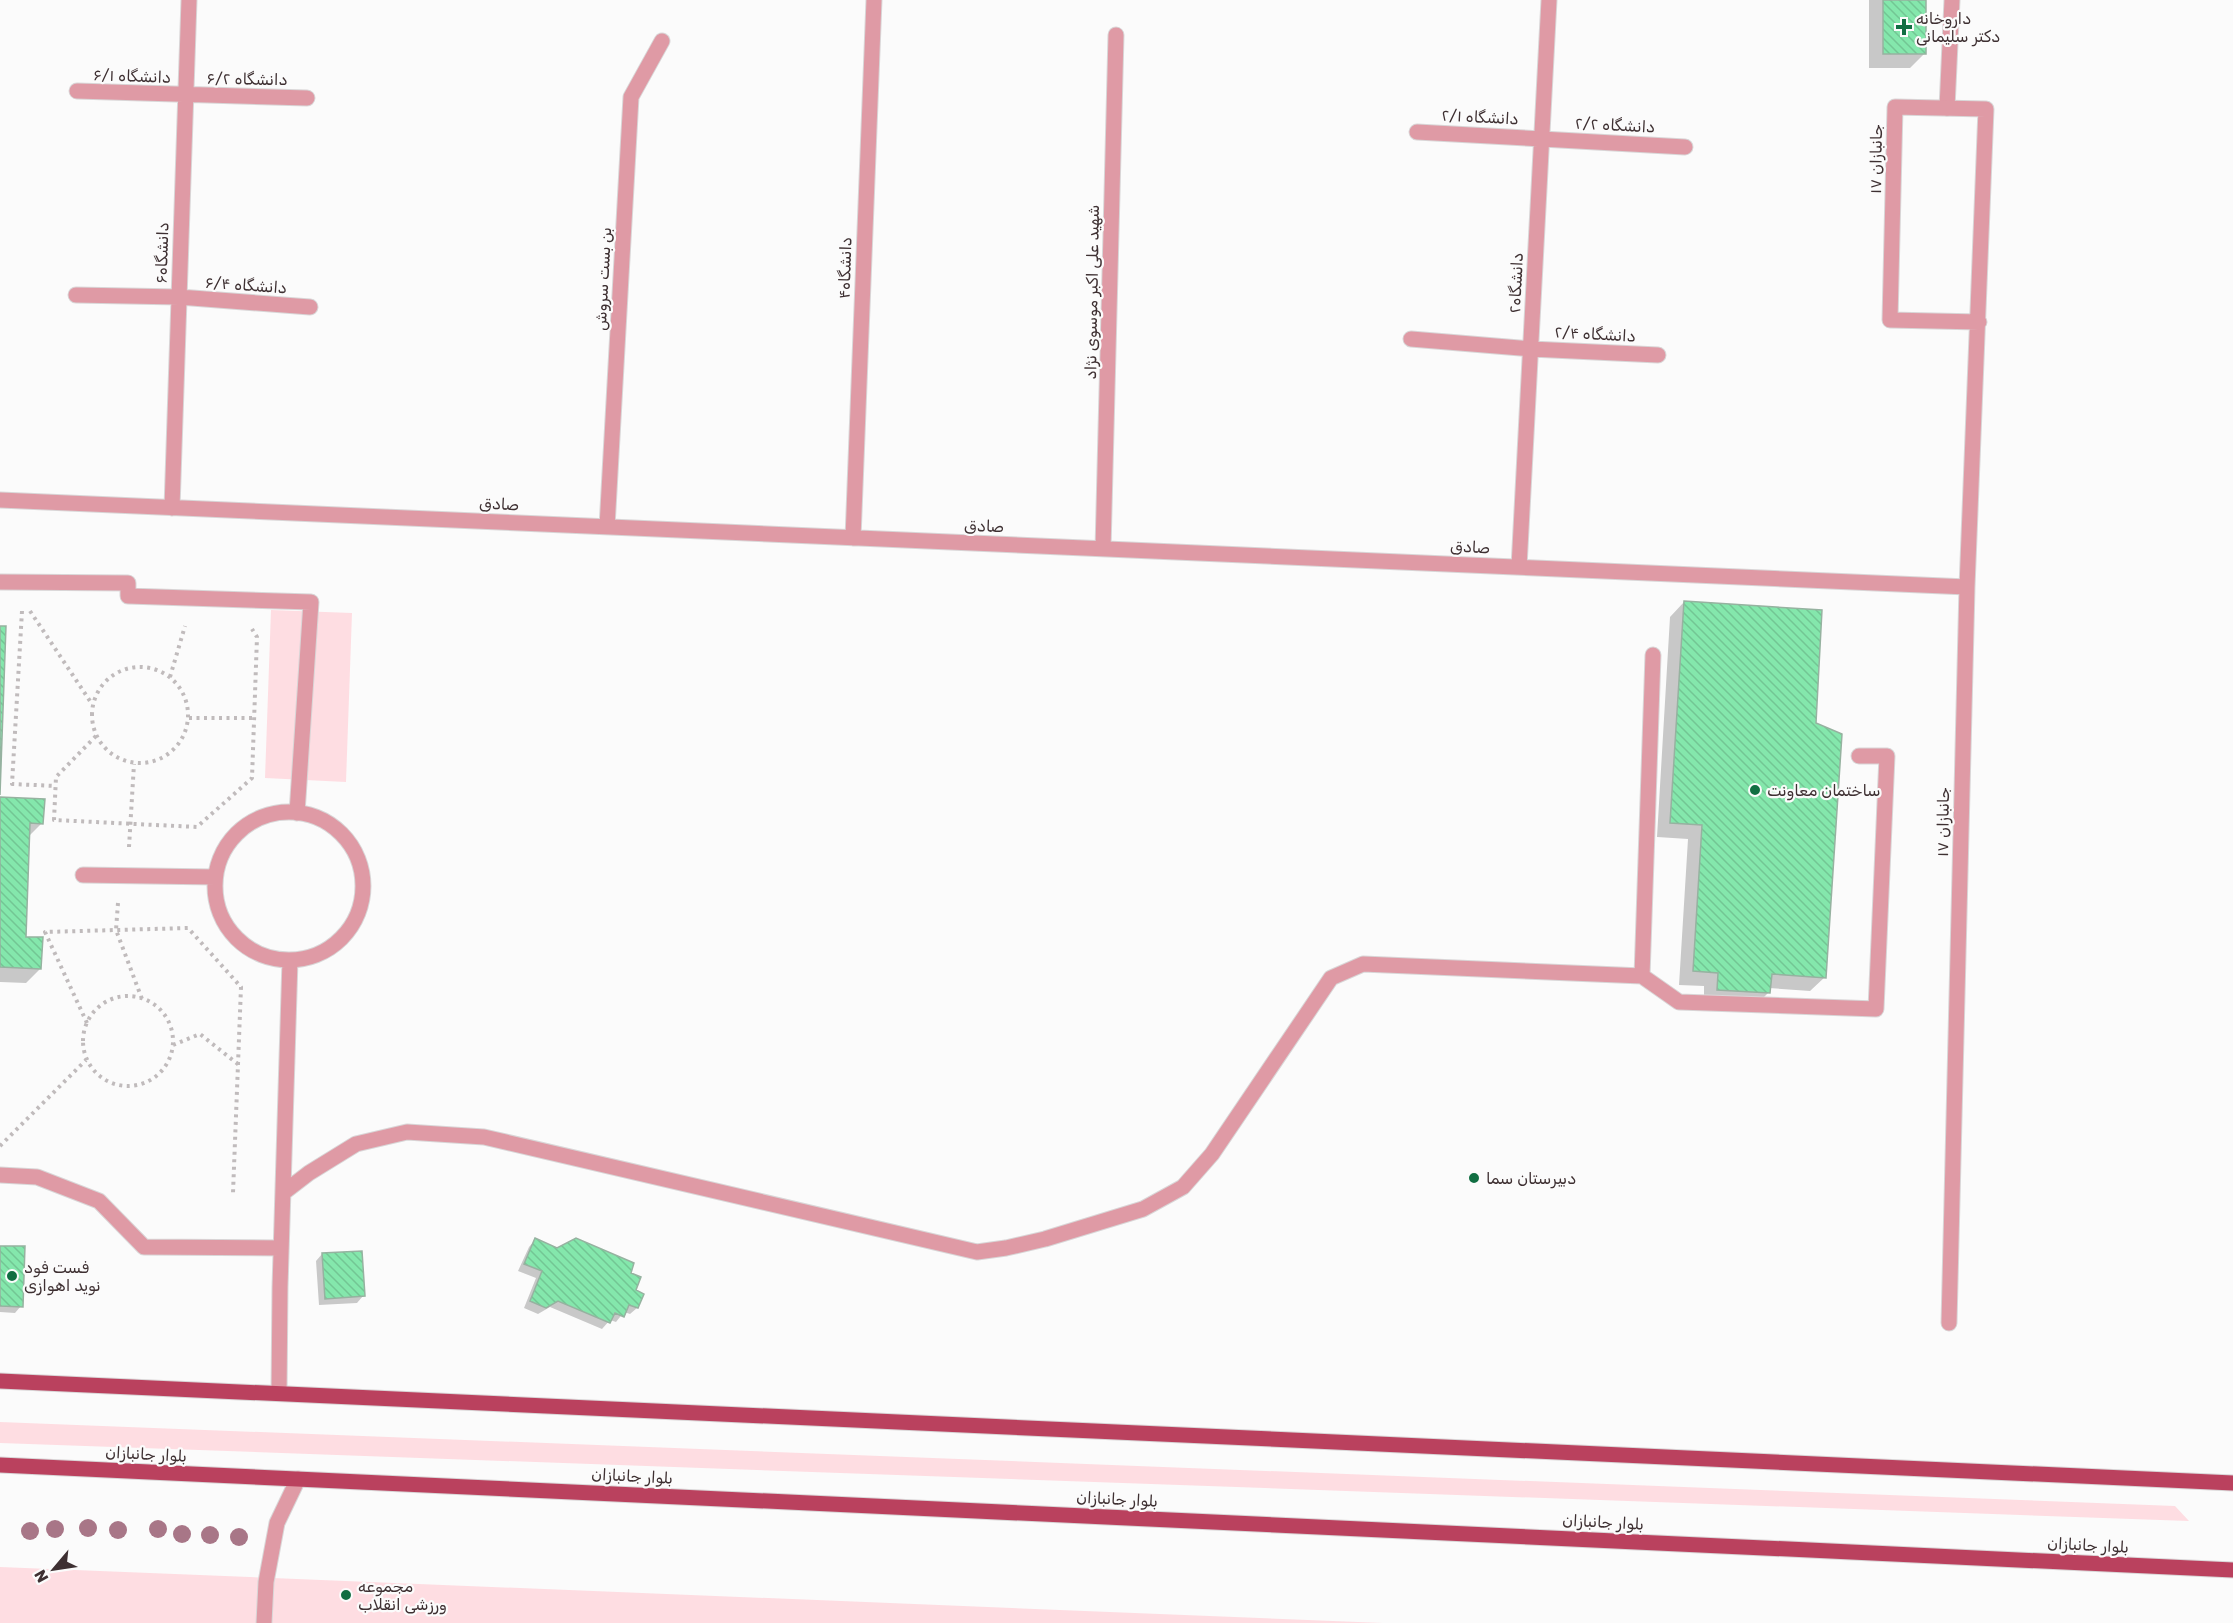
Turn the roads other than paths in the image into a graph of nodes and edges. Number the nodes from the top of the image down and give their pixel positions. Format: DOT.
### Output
graph roads {
  1 [pos="189,0"];
  2 [pos="874,0"];
  3 [pos="1549,0"];
  4 [pos="1953,0"];
  5 [pos="1116,35"];
  6 [pos="662,41"];
  7 [pos="77,92"];
  8 [pos="185,96"];
  9 [pos="307,98"];
  10 [pos="1947,108"];
  11 [pos="1417,132"];
  12 [pos="1542,138"];
  13 [pos="1685,147"];
  14 [pos="76,295"];
  15 [pos="179,297"];
  16 [pos="310,308"];
  17 [pos="1979,322"];
  18 [pos="1411,339"];
  19 [pos="1531,349"];
  20 [pos="1658,355"];
  21 [pos="0,500"];
  22 [pos="171,508"];
  23 [pos="607,527"];
  24 [pos="853,538"];
  25 [pos="1103,549"];
  26 [pos="1519,567"];
  27 [pos="0,582"];
  28 [pos="1967,587"];
  29 [pos="1653,655"];
  30 [pos="1859,756"];
  31 [pos="297,813"];
  32 [pos="82,875"];
  33 [pos="215,877"];
  34 [pos="290,960"];
  35 [pos="1642,976"];
  36 [pos="0,1175"];
  37 [pos="283,1194"];
  38 [pos="281,1248"];
  39 [pos="1948,1323"];
  40 [pos="0,1381"];
  41 [pos="279,1393"];
  42 [pos="0,1465"];
  43 [pos="298,1479"];
  44 [pos="2233,1484"];
  45 [pos="2233,1570"];
  46 [pos="264,1623"];
  1 -- 8 [label="street, دانشگاه۶"];
  2 -- 24 [label="street, دانشگاه۴"];
  3 -- 12 [label="street, دانشگاه۲"];
  4 -- 10 [label="street"];
  5 -- 25 [label="street, شهید علی اکبر موسوی نژاد"];
  6 -- 23 [label="street, بن بست سروش"];
  7 -- 8 [label="street, دانشگاه ۶/۱"];
  8 -- 9 [label="street, دانشگاه ۶/۲"];
  8 -- 15 [label="street, دانشگاه۶"];
  10 -- 17 [label="street, جانبازان ۱۷"];
  10 -- 17 [label="street, جانبازان ۱۷"];
  11 -- 12 [label="street, دانشگاه ۲/۱"];
  12 -- 13 [label="street, دانشگاه ۲/۲"];
  12 -- 19 [label="street, دانشگاه۲"];
  14 -- 15 [label="street, دانشگاه ۶/۴"];
  15 -- 16 [label="street, دانشگاه ۶/۴"];
  15 -- 22 [label="street, دانشگاه۶"];
  17 -- 28 [label="street, جانبازان ۱۷"];
  18 -- 19 [label="street, دانشگاه ۲/۴"];
  19 -- 20 [label="street, دانشگاه ۲/۴"];
  19 -- 26 [label="street, دانشگاه۲"];
  21 -- 22 [label="street, صادق"];
  22 -- 23 [label="street, صادق"];
  23 -- 24 [label="street, صادق"];
  24 -- 25 [label="street, صادق"];
  25 -- 26 [label="street, صادق"];
  26 -- 28 [label="street, صادق"];
  27 -- 31 [label="street"];
  28 -- 39 [label="street, جانبازان ۱۷"];
  29 -- 35 [label="street"];
  30 -- 35 [label="street"];
  31 -- 33 [label="street"];
  31 -- 34 [label="street"];
  32 -- 33 [label="street"];
  33 -- 34 [label="street"];
  34 -- 37 [label="street"];
  35 -- 37 [label="street"];
  36 -- 38 [label="street"];
  37 -- 38 [label="street"];
  38 -- 41 [label="street"];
  40 -- 41 [label="main road"];
  41 -- 44 [label="main road"];
  42 -- 43 [label="main road, بلوار جانبازان"];
  43 -- 45 [label="main road, بلوار جانبازان"];
  43 -- 46 [label="street"];
}
